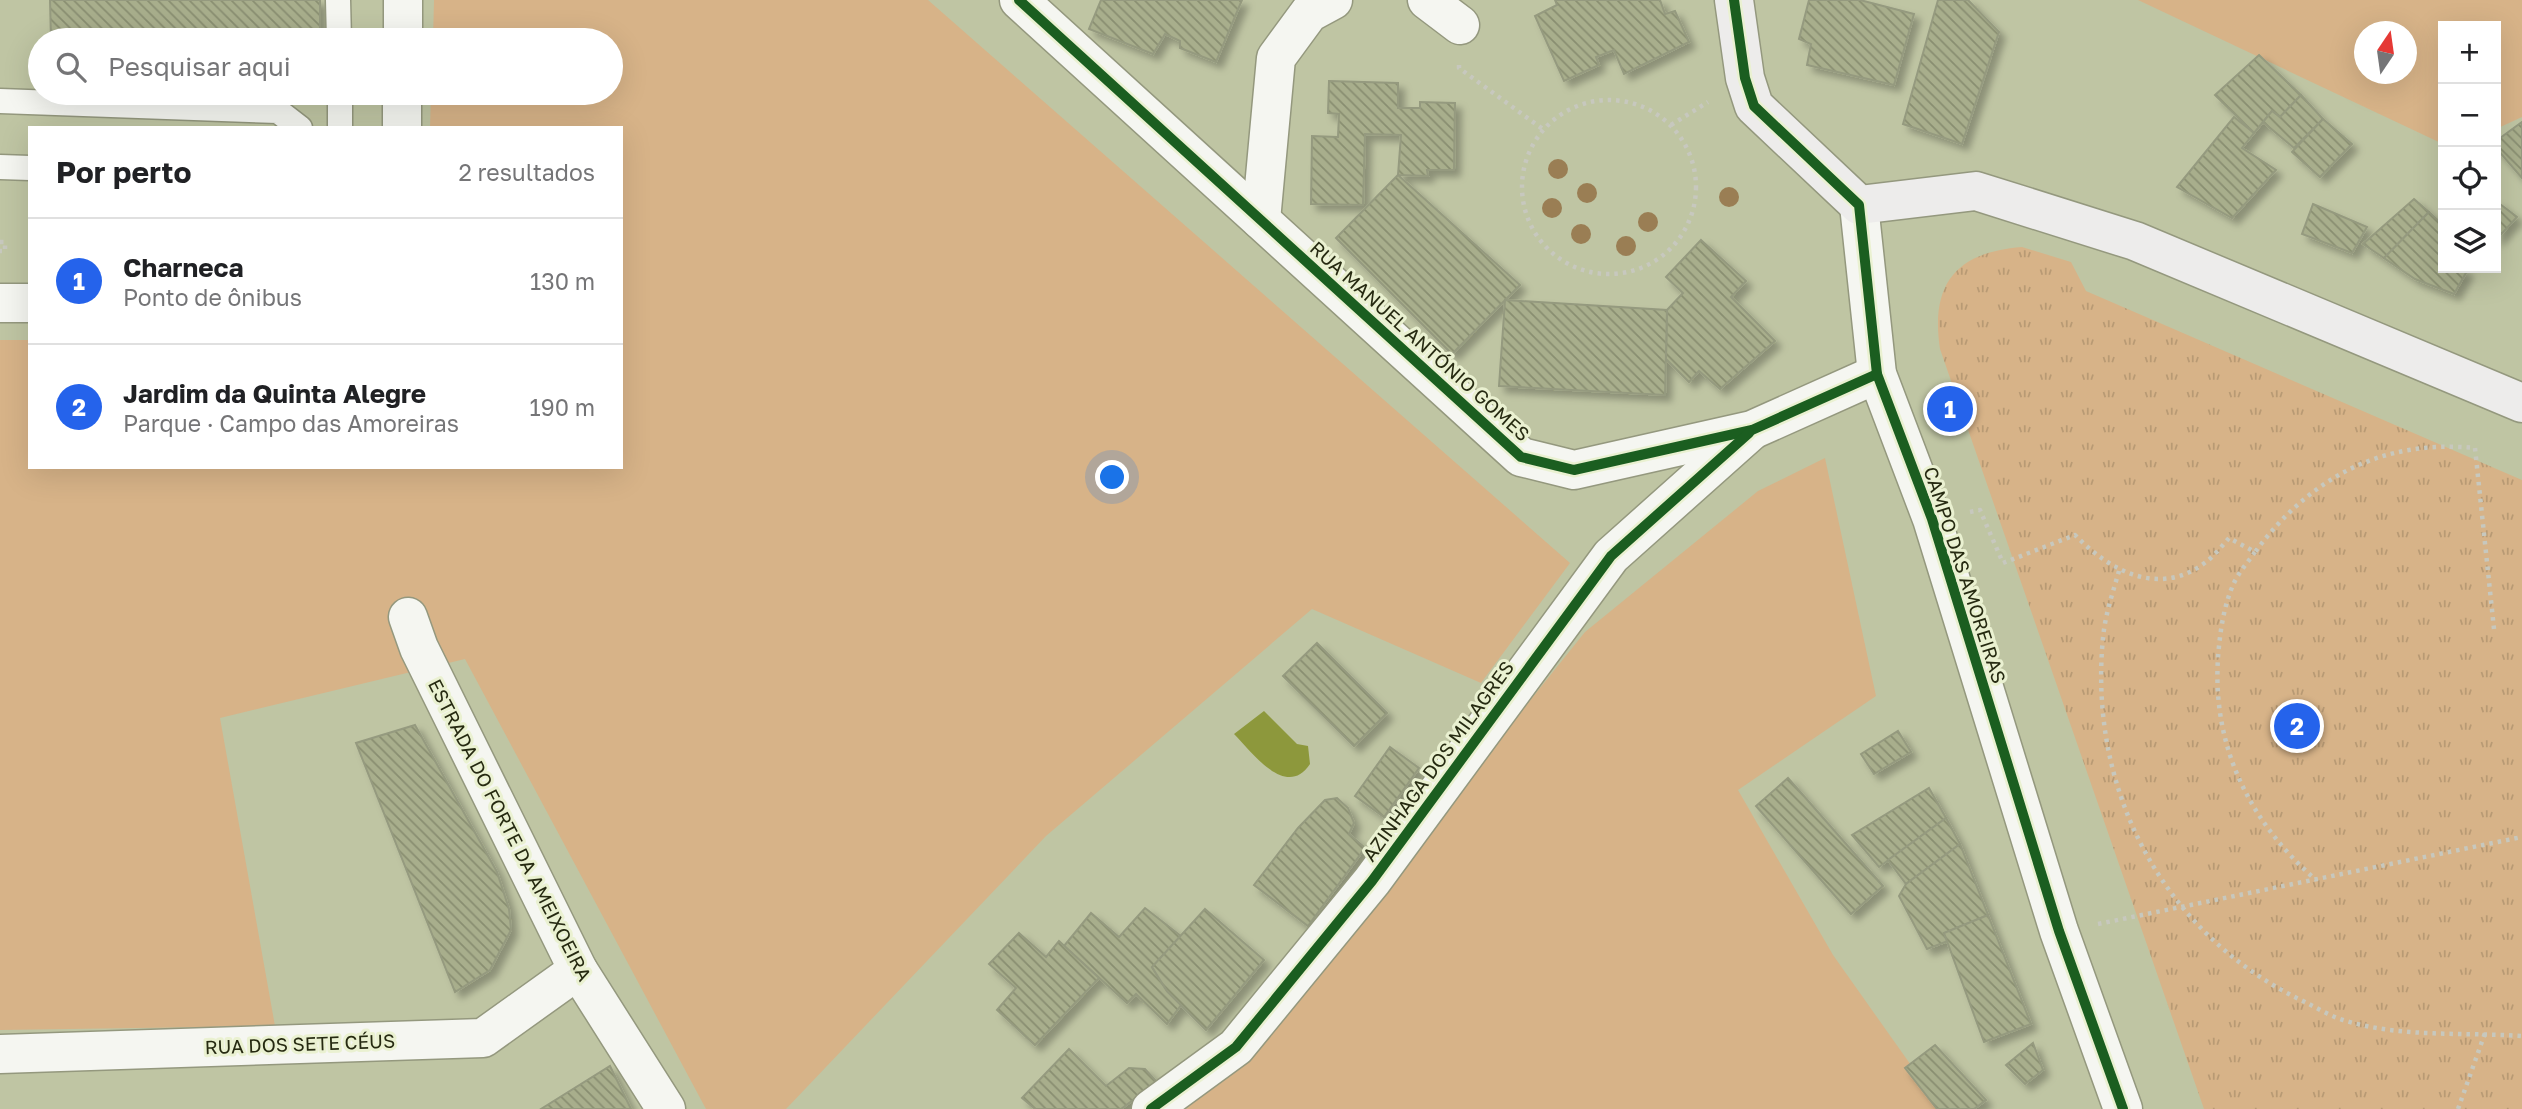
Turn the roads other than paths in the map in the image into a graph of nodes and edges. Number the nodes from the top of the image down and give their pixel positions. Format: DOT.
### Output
graph roads {
  1 [pos="338,0"];
  2 [pos="403,0"];
  3 [pos="1019,0"];
  4 [pos="1333,0"];
  5 [pos="1427,0"];
  6 [pos="1734,0"];
  7 [pos="1460,25"];
  8 [pos="339,28"];
  9 [pos="403,28"];
  10 [pos="0,101"];
  11 [pos="28,102"];
  12 [pos="111,105"];
  13 [pos="340,105"];
  14 [pos="402,105"];
  15 [pos="297,126"];
  16 [pos="340,126"];
  17 [pos="402,126"];
  18 [pos="0,167"];
  19 [pos="28,168"];
  20 [pos="1859,205"];
  21 [pos="1261,220"];
  22 [pos="0,303"];
  23 [pos="28,303"];
  24 [pos="1877,374"];
  25 [pos="2522,403"];
  26 [pos="1752,430"];
  27 [pos="408,617"];
  28 [pos="578,970"];
  29 [pos="0,1054"];
  30 [pos="666,1109"];
  31 [pos="1151,1109"];
  32 [pos="2123,1109"];
  1 -- 8 [label="lane"];
  2 -- 9 [label="street"];
  3 -- 21 [label="street, RUA MANUEL ANTÓNIO GOMES"];
  4 -- 21 [label="street"];
  5 -- 7 [label="street"];
  6 -- 20 [label="street"];
  10 -- 11 [label="lane"];
  12 -- 15 [label="lane"];
  13 -- 16 [label="lane"];
  14 -- 17 [label="street"];
  18 -- 19 [label="lane"];
  20 -- 24 [label="street, CAMPO DAS AMOREIRAS"];
  20 -- 25 [label="street"];
  21 -- 26 [label="street, RUA MANUEL ANTÓNIO GOMES"];
  22 -- 23 [label="street"];
  24 -- 26 [label="street, RUA MANUEL ANTÓNIO GOMES"];
  24 -- 32 [label="street, CAMPO DAS AMOREIRAS"];
  26 -- 31 [label="street, AZINHAGA DOS MILAGRES"];
  27 -- 28 [label="street, ESTRADA DO FORTE DA AMEIXOEIRA"];
  28 -- 29 [label="street, RUA DOS SETE CÉUS"];
  28 -- 30 [label="street, ESTRADA DO FORTE DA AMEIXOEIRA"];
}
